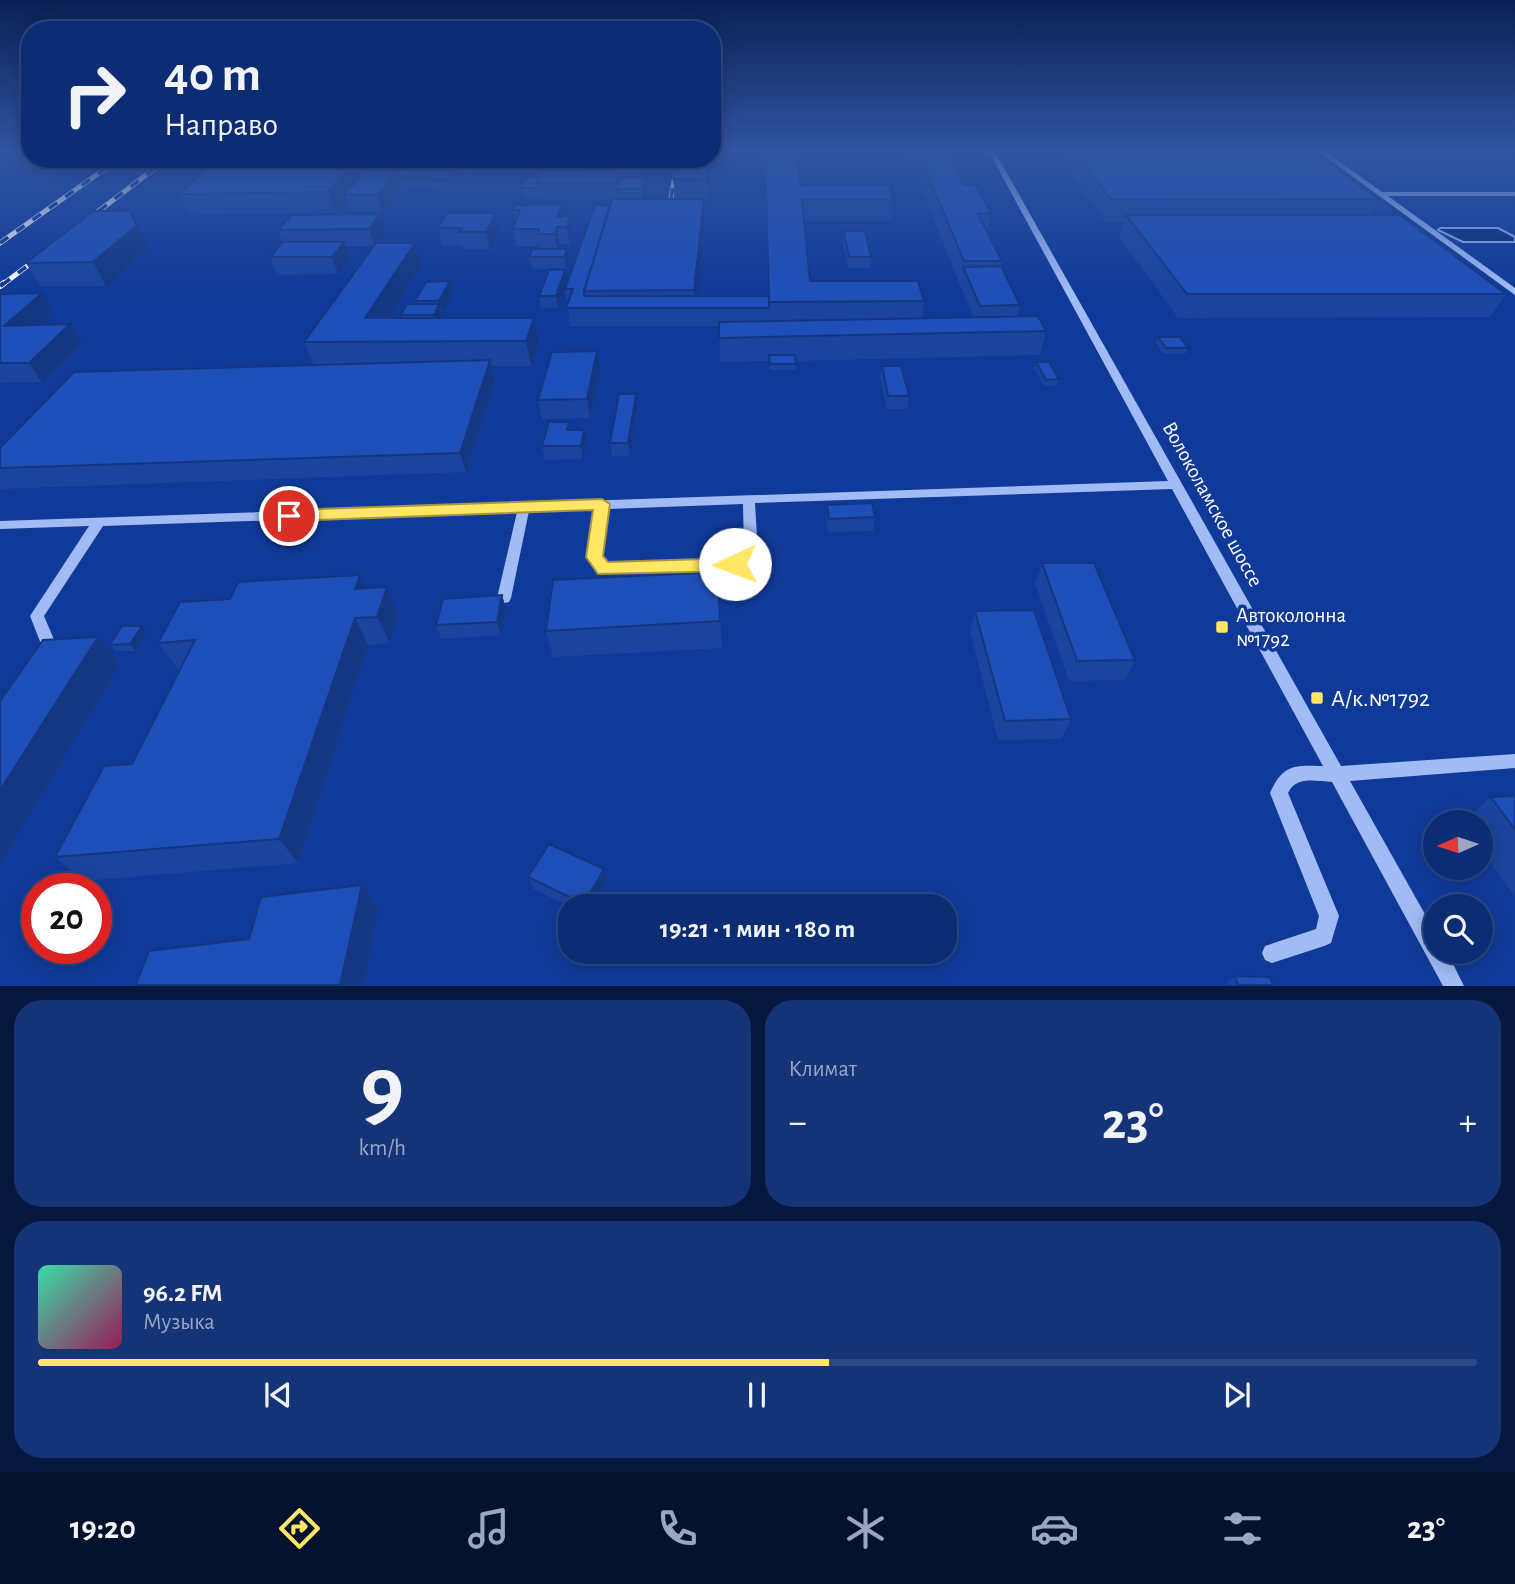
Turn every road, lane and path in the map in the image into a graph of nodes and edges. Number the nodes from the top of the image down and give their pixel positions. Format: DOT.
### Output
graph roads {
  1 [pos="1018,198"];
  2 [pos="1386,198"];
  3 [pos="1515,292"];
  4 [pos="1177,485"];
  5 [pos="749,498"];
  6 [pos="602,504"];
  7 [pos="524,507"];
  8 [pos="99,522"];
  9 [pos="0,525"];
  10 [pos="504,598"];
  11 [pos="37,670"];
  12 [pos="1515,761"];
  13 [pos="1335,774"];
  14 [pos="1423,931"];
  15 [pos="1272,953"];
  16 [pos="1442,964"];
  17 [pos="1454,985"];
  1 -- 4 [label="street, Волоколамское шоссе"];
  2 -- 3 [label="street"];
  4 -- 5 [label="street"];
  4 -- 13 [label="street, Волоколамское шоссе"];
  5 -- 6 [label="street"];
  5 -- 6 [label="street"];
  6 -- 7 [label="street"];
  7 -- 8 [label="street"];
  7 -- 10 [label="street"];
  8 -- 9 [label="street"];
  8 -- 11 [label="street"];
  12 -- 13 [label="street"];
  13 -- 14 [label="street, Волоколамское шоссе"];
  13 -- 15 [label="street"];
  16 -- 17 [label="street, Волоколамское шоссе"];
}
